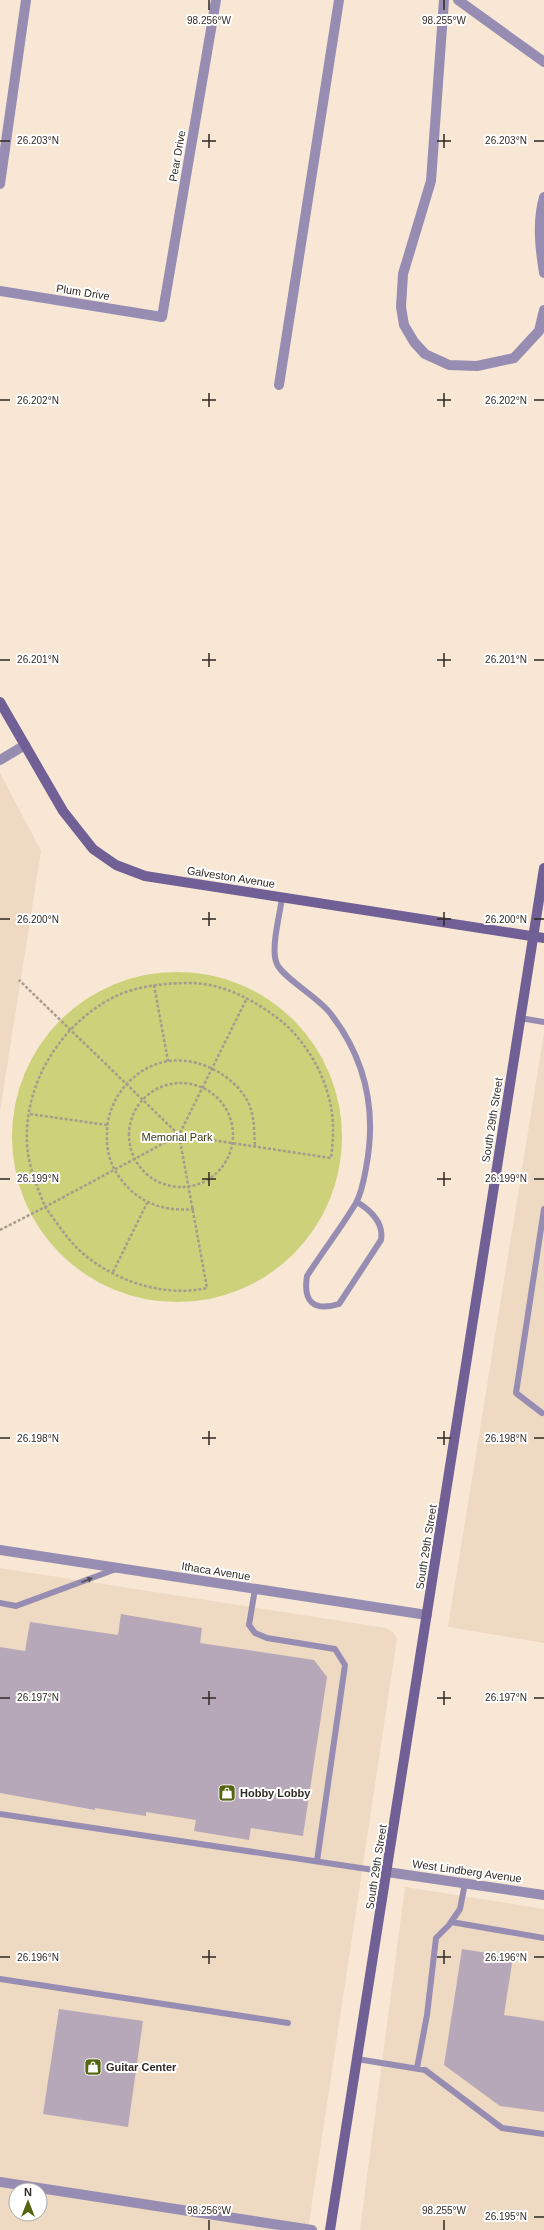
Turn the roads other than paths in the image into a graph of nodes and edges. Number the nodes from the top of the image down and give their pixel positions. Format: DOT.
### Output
graph roads {
  1 [pos="26,0"];
  2 [pos="216,0"];
  3 [pos="339,0"];
  4 [pos="444,0"];
  5 [pos="458,0"];
  6 [pos="544,62"];
  7 [pos="0,184"];
  8 [pos="544,196"];
  9 [pos="544,273"];
  10 [pos="0,291"];
  11 [pos="544,310"];
  12 [pos="162,317"];
  13 [pos="279,385"];
  14 [pos="0,702"];
  15 [pos="25,745"];
  16 [pos="0,760"];
  17 [pos="544,868"];
  18 [pos="282,898"];
  19 [pos="539,937"];
  20 [pos="520,1018"];
  21 [pos="544,1022"];
  22 [pos="357,1202"];
  23 [pos="544,1209"];
  24 [pos="542,1413"];
  25 [pos="0,1550"];
  26 [pos="119,1568"];
  27 [pos="255,1589"];
  28 [pos="0,1603"];
  29 [pos="427,1615"];
  30 [pos="0,1814"];
  31 [pos="317,1861"];
  32 [pos="387,1872"];
  33 [pos="465,1883"];
  34 [pos="544,1895"];
  35 [pos="451,1922"];
  36 [pos="544,1938"];
  37 [pos="0,1979"];
  38 [pos="288,2023"];
  39 [pos="357,2059"];
  40 [pos="417,2068"];
  41 [pos="544,2134"];
  42 [pos="0,2182"];
  43 [pos="312,2230"];
  44 [pos="330,2230"];
  1 -- 7 [label="street"];
  2 -- 12 [label="street, Pear Drive"];
  3 -- 13 [label="street"];
  4 -- 11 [label="street"];
  5 -- 6 [label="street"];
  8 -- 9 [label="street"];
  10 -- 12 [label="street, Plum Drive"];
  14 -- 15 [label="street, Galveston Avenue"];
  15 -- 16 [label="street"];
  15 -- 18 [label="street, Galveston Avenue"];
  17 -- 19 [label="street, South 29th Street"];
  18 -- 19 [label="street, Galveston Avenue"];
  18 -- 22 [label="lane"];
  19 -- 20 [label="street, South 29th Street"];
  20 -- 21 [label="lane"];
  20 -- 29 [label="street, South 29th Street"];
  22 -- 22 [label="lane"];
  23 -- 24 [label="lane"];
  25 -- 26 [label="street, Ithaca Avenue"];
  26 -- 27 [label="street, Ithaca Avenue"];
  28 -- 26 [label="lane, one-way"];
  27 -- 29 [label="street, Ithaca Avenue"];
  27 -- 31 [label="lane"];
  29 -- 32 [label="street, South 29th Street"];
  30 -- 31 [label="lane"];
  31 -- 32 [label="lane"];
  32 -- 33 [label="street, West Lindberg Avenue"];
  32 -- 39 [label="street, South 29th Street"];
  33 -- 34 [label="street, West Lindberg Avenue"];
  33 -- 35 [label="lane"];
  35 -- 36 [label="lane"];
  35 -- 40 [label="lane"];
  37 -- 38 [label="lane"];
  39 -- 40 [label="lane"];
  39 -- 44 [label="street, South 29th Street"];
  40 -- 41 [label="lane"];
  42 -- 43 [label="street"];
}
